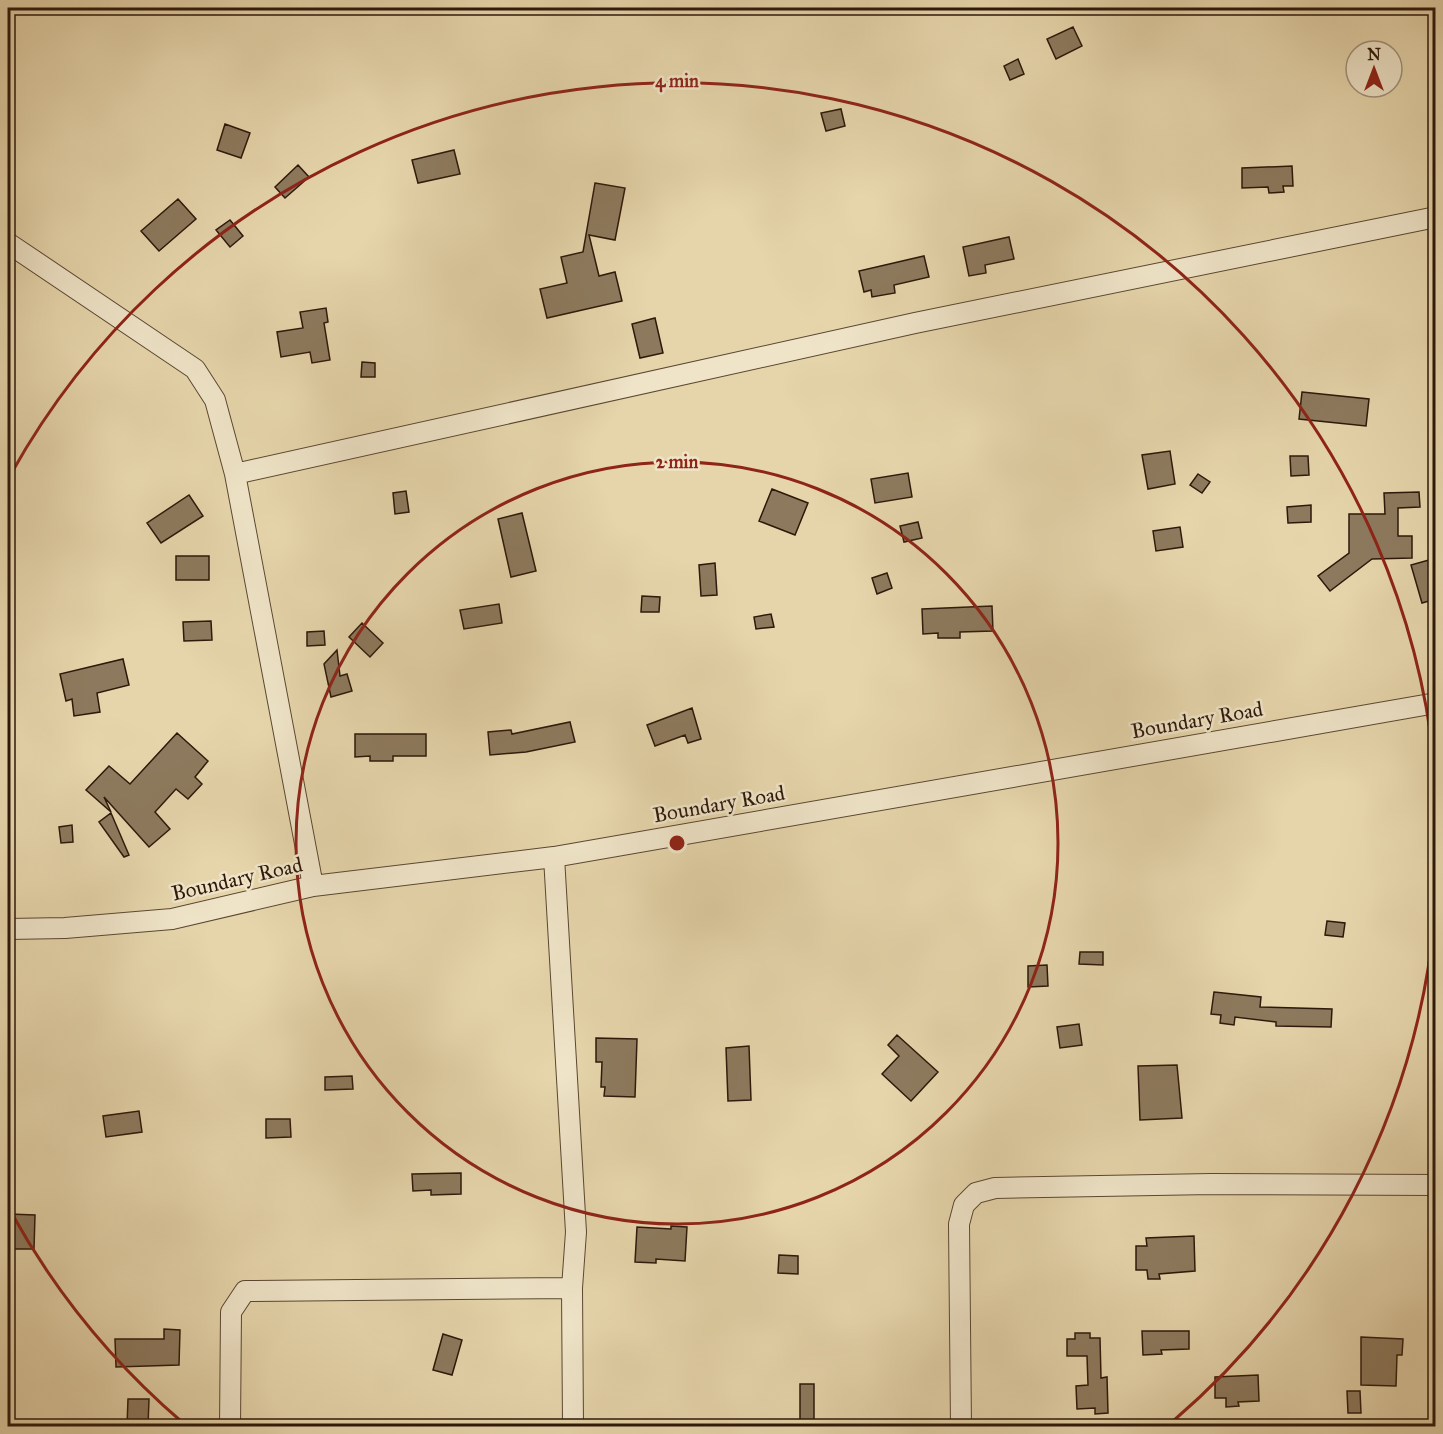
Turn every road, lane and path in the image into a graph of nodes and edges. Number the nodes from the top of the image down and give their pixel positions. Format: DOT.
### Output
graph roads {
  1 [pos="1436,217"];
  2 [pos="8,243"];
  3 [pos="235,474"];
  4 [pos="1436,703"];
  5 [pos="554,857"];
  6 [pos="313,886"];
  7 [pos="8,929"];
  8 [pos="1436,1185"];
  9 [pos="572,1288"];
  10 [pos="230,1426"];
  11 [pos="573,1426"];
  12 [pos="961,1426"];
  1 -- 3 [label="street"];
  2 -- 3 [label="street"];
  3 -- 6 [label="street"];
  4 -- 5 [label="street, Boundary Road"];
  5 -- 6 [label="street, Boundary Road"];
  5 -- 9 [label="street"];
  6 -- 7 [label="street, Boundary Road"];
  8 -- 12 [label="street"];
  9 -- 10 [label="street"];
  9 -- 11 [label="street"];
}
